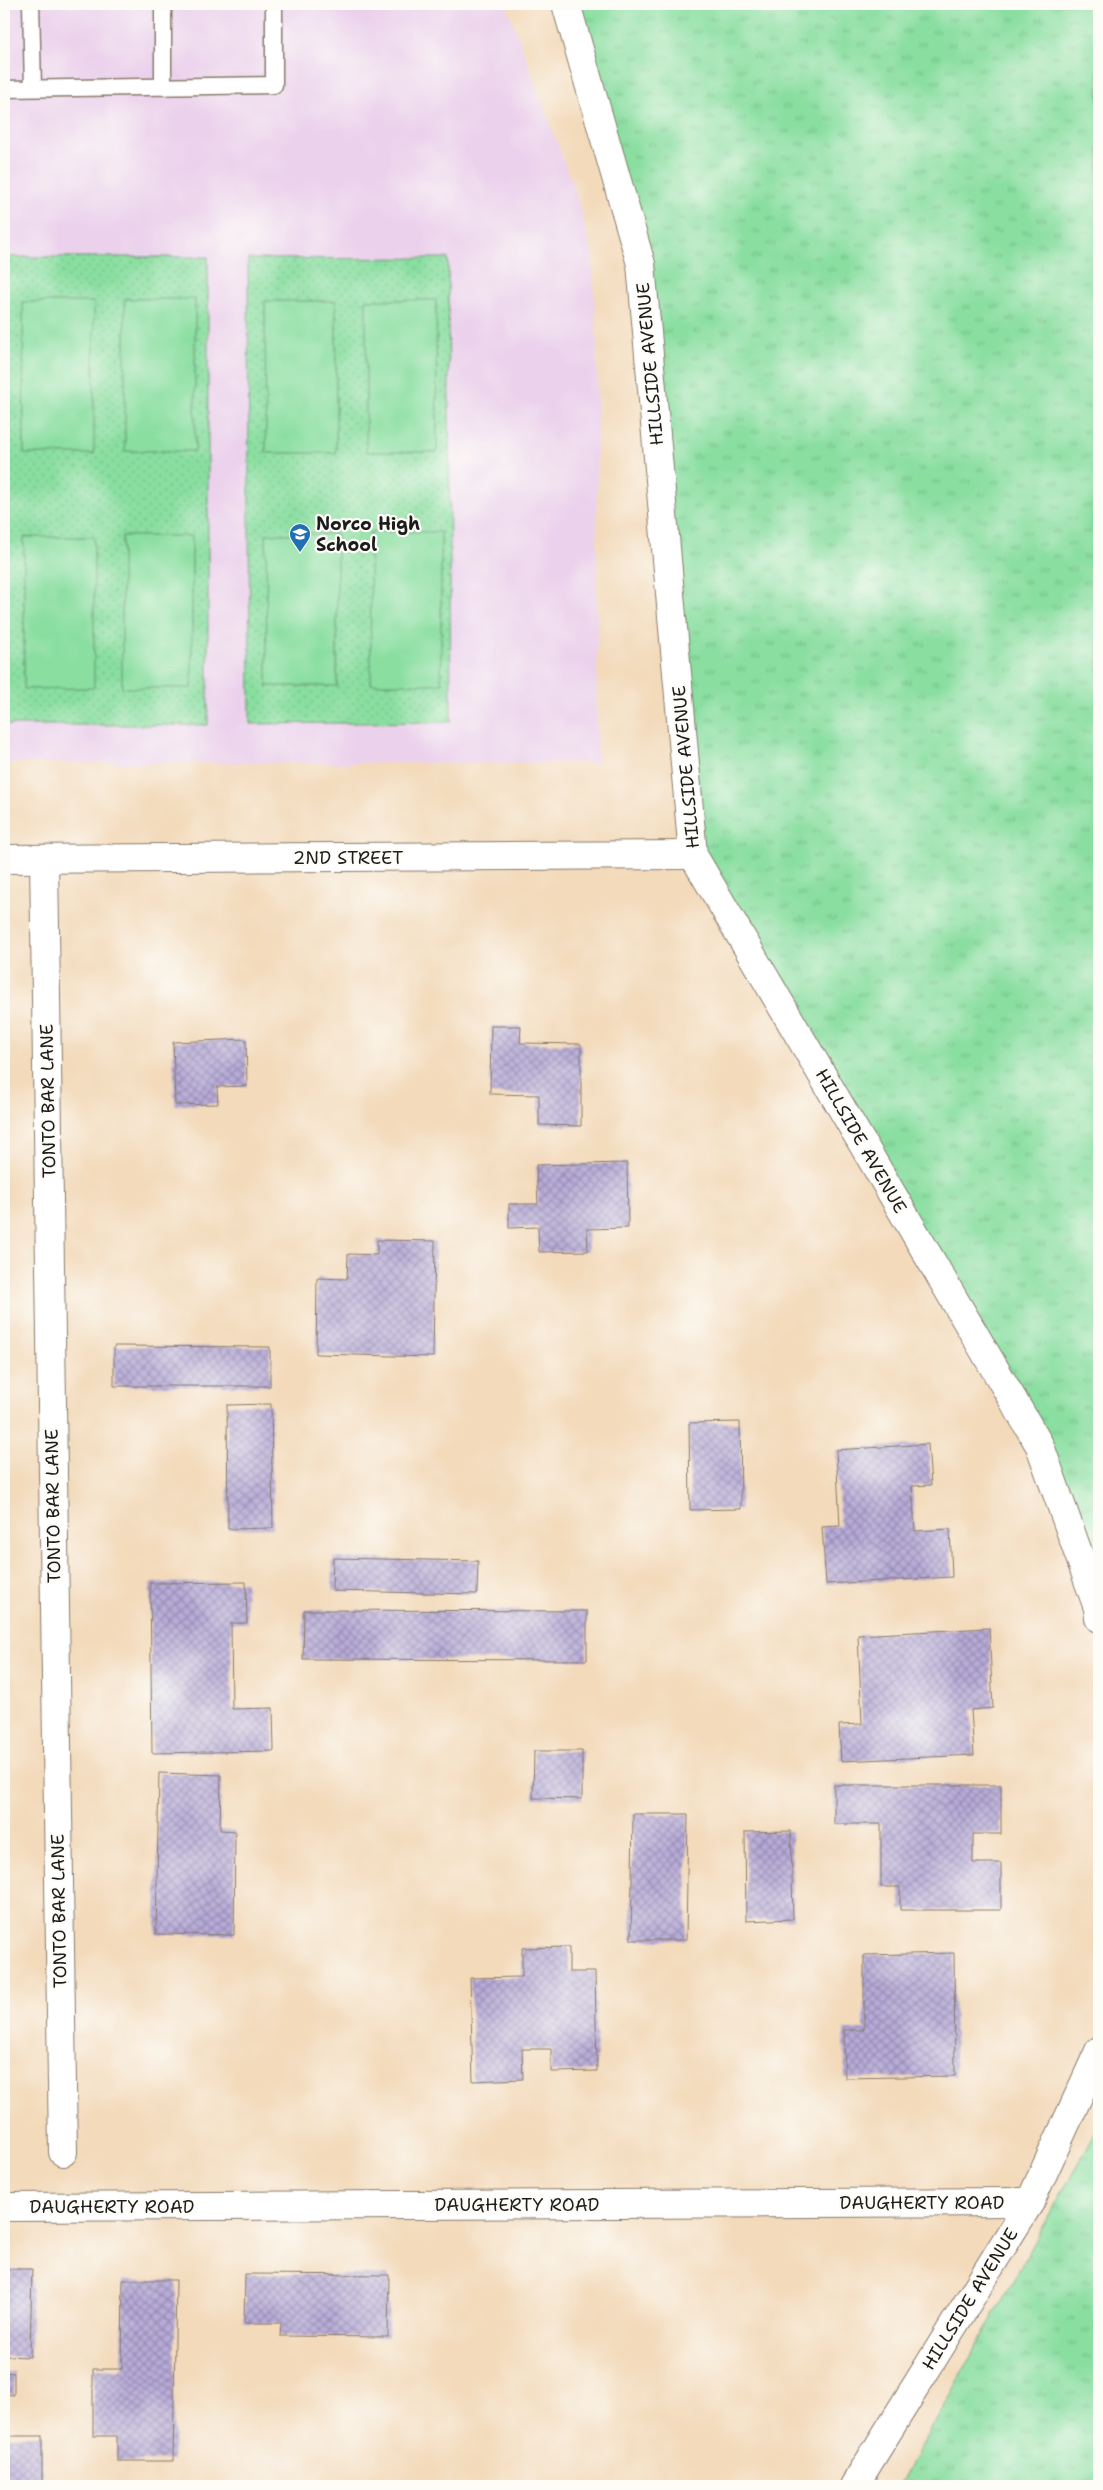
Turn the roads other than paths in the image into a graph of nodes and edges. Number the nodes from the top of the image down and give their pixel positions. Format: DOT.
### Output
graph roads {
  1 [pos="32,4"];
  2 [pos="163,4"];
  3 [pos="274,4"];
  4 [pos="566,4"];
  5 [pos="164,86"];
  6 [pos="33,88"];
  7 [pos="4,89"];
  8 [pos="693,856"];
  9 [pos="4,859"];
  10 [pos="44,860"];
  11 [pos="1099,1618"];
  12 [pos="1099,2051"];
  13 [pos="62,2152"];
  14 [pos="1030,2202"];
  15 [pos="4,2207"];
  16 [pos="854,2486"];
  1 -- 6 [label="lane"];
  2 -- 5 [label="lane"];
  3 -- 5 [label="lane"];
  4 -- 8 [label="street, HILLSIDE AVENUE"];
  5 -- 6 [label="lane"];
  6 -- 7 [label="lane"];
  8 -- 10 [label="street, 2ND STREET"];
  8 -- 11 [label="street, HILLSIDE AVENUE"];
  9 -- 10 [label="street, 2ND STREET"];
  10 -- 13 [label="street, TONTO BAR LANE"];
  12 -- 14 [label="street, HILLSIDE AVENUE"];
  14 -- 15 [label="street, DAUGHERTY ROAD"];
  14 -- 16 [label="street, HILLSIDE AVENUE"];
}
